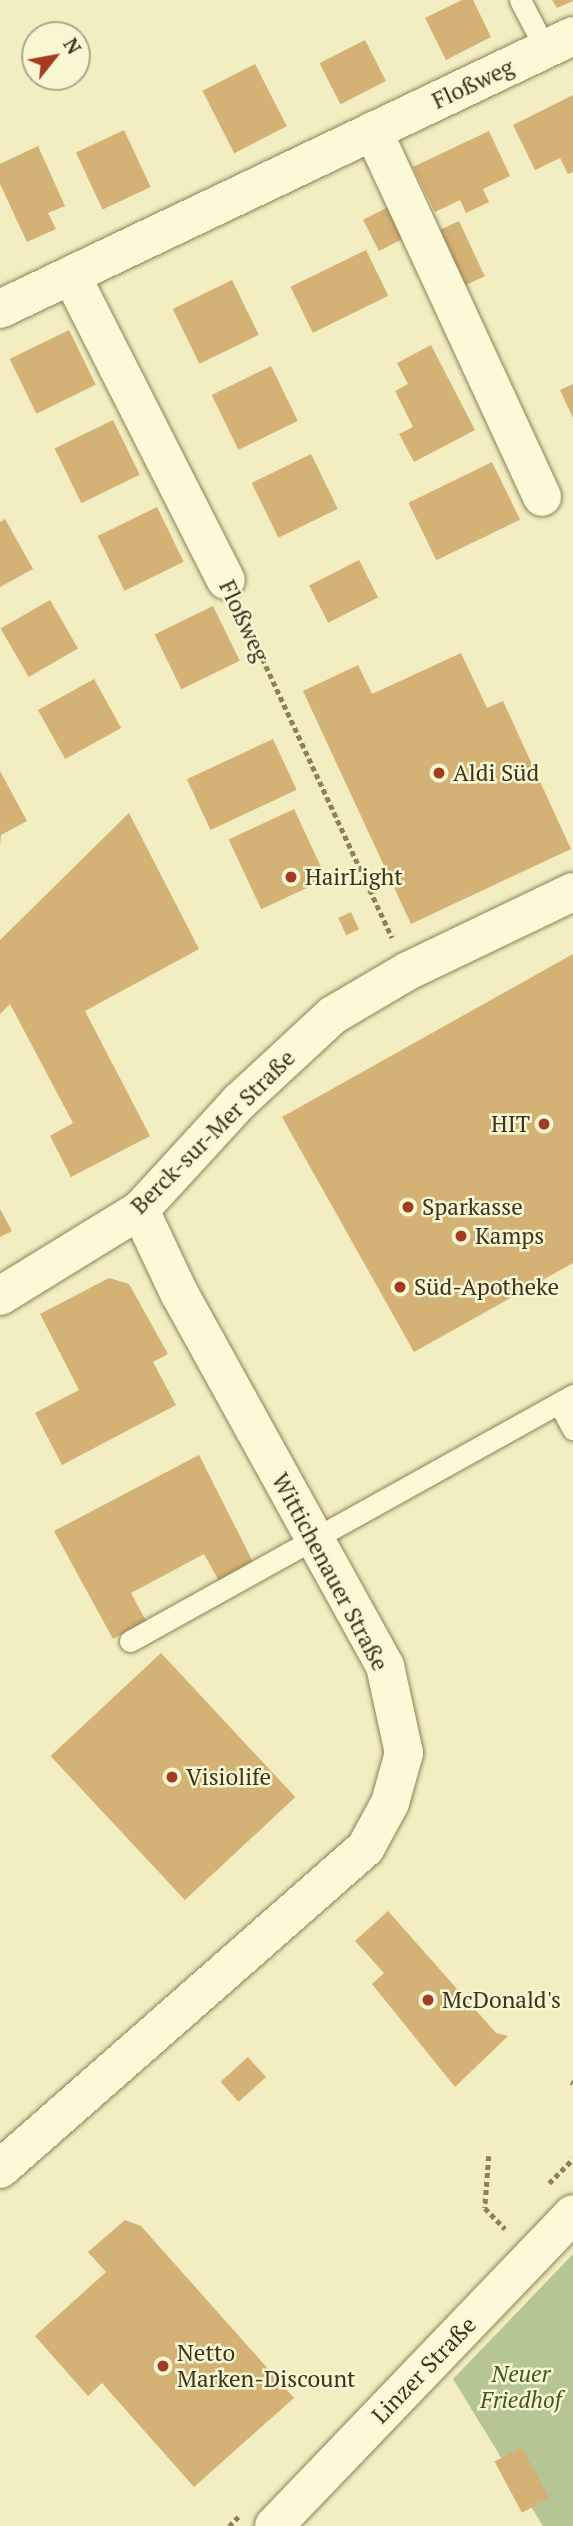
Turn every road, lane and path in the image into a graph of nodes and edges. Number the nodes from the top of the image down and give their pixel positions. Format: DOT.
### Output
graph roads {
  1 [pos="520,0"];
  2 [pos="559,43"];
  3 [pos="373,131"];
  4 [pos="71,275"];
  5 [pos="0,309"];
  6 [pos="542,497"];
  7 [pos="226,580"];
  8 [pos="573,892"];
  9 [pos="408,971"];
  10 [pos="140,1210"];
  11 [pos="0,1296"];
  12 [pos="566,1399"];
  13 [pos="573,1429"];
  14 [pos="316,1540"];
  15 [pos="130,1641"];
  16 [pos="488,2156"];
  17 [pos="0,2169"];
  18 [pos="573,2214"];
  19 [pos="505,2229"];
  20 [pos="274,2526"];
  1 -- 2 [label="lane"];
  2 -- 3 [label="street, Floßweg"];
  3 -- 4 [label="street, Floßweg"];
  3 -- 6 [label="street"];
  4 -- 5 [label="street, Floßweg"];
  4 -- 7 [label="street, Floßweg"];
  7 -- 9 [label="path, Floßweg"];
  8 -- 9 [label="street, Berck-sur-Mer Straße"];
  9 -- 10 [label="street, Berck-sur-Mer Straße"];
  10 -- 11 [label="street, Berck-sur-Mer Straße"];
  10 -- 14 [label="street, Wittichenauer Straße"];
  12 -- 13 [label="lane"];
  12 -- 14 [label="lane"];
  14 -- 15 [label="lane"];
  14 -- 17 [label="street, Wittichenauer Straße"];
  16 -- 19 [label="path"];
  18 -- 20 [label="street, Linzer Straße"];
}
